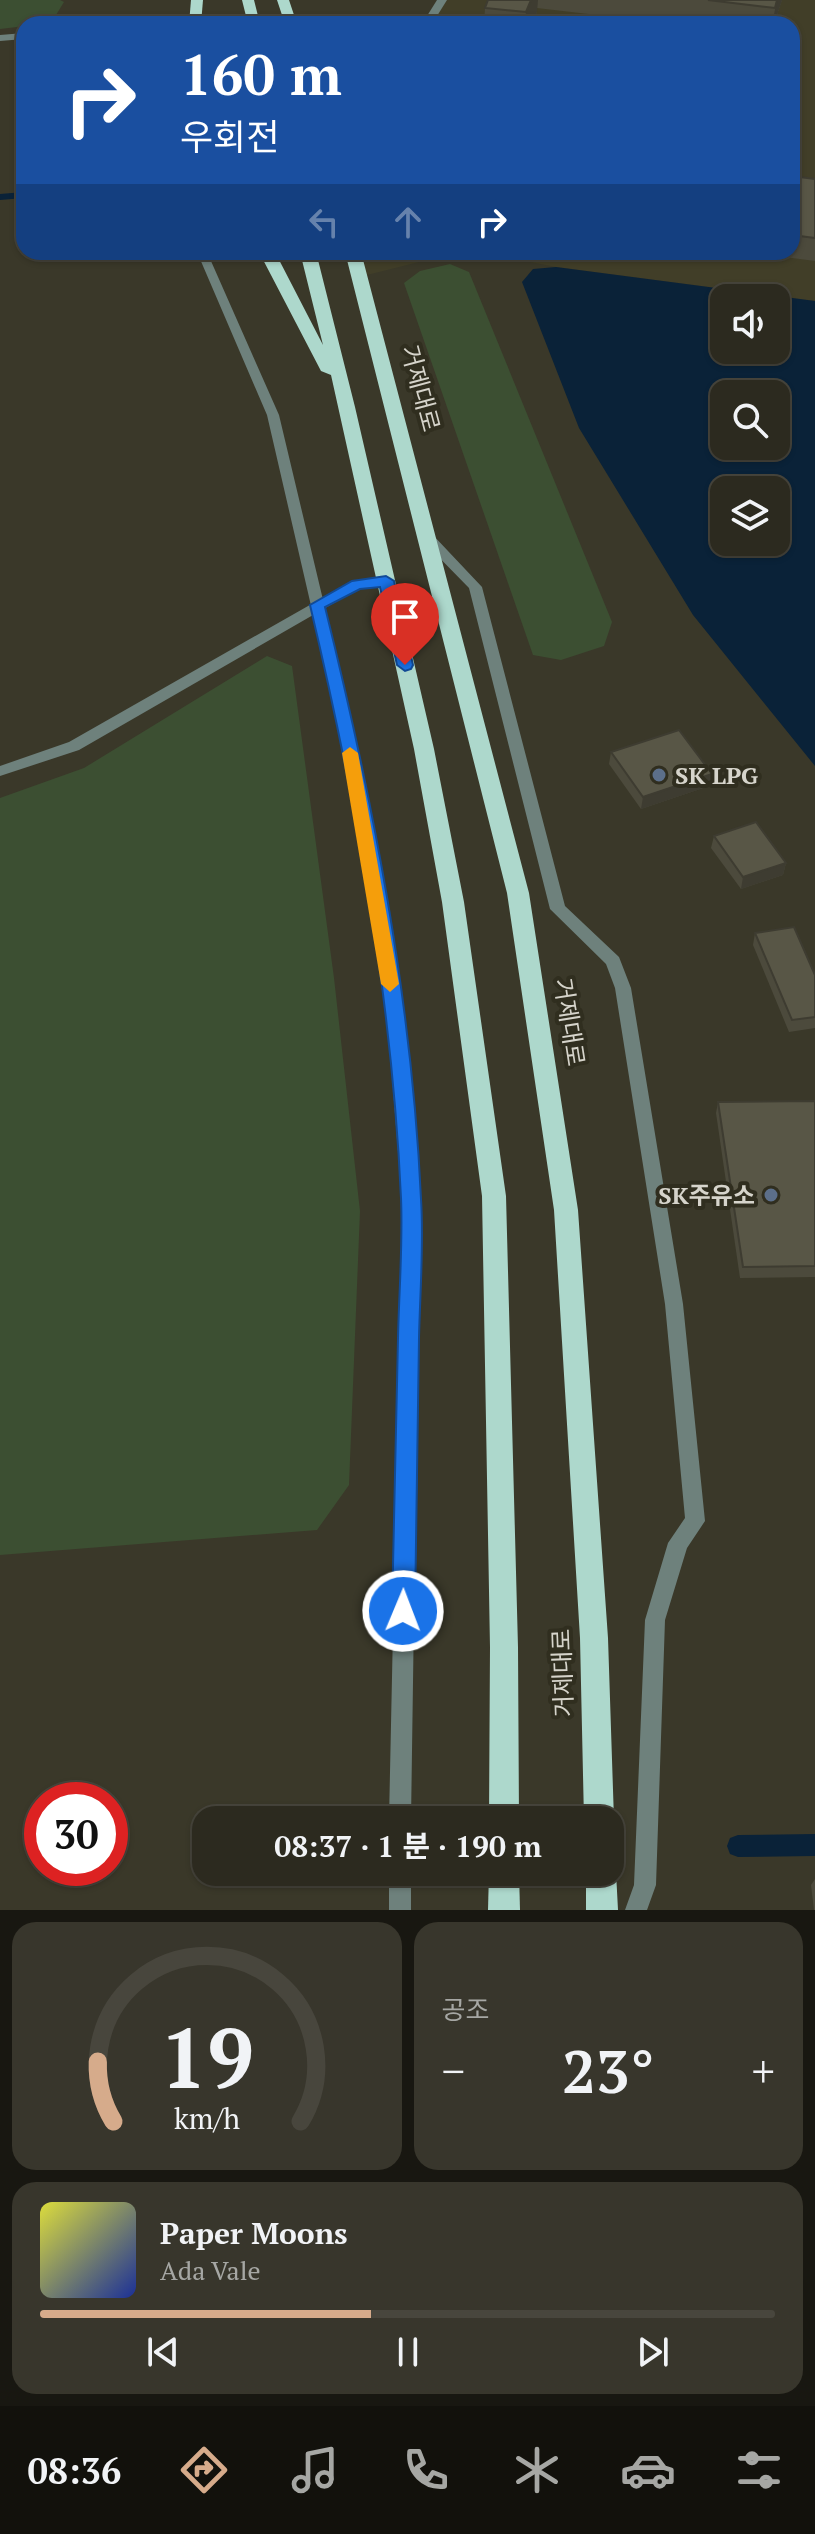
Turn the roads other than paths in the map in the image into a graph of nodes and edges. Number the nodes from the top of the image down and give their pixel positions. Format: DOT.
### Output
graph roads {
  1 [pos="205,260"];
  2 [pos="272,260"];
  3 [pos="310,260"];
  4 [pos="355,260"];
  5 [pos="366,260"];
  6 [pos="359,277"];
  7 [pos="347,407"];
  8 [pos="426,536"];
  9 [pos="386,581"];
  10 [pos="317,605"];
  11 [pos="0,771"];
  12 [pos="400,1806"];
  13 [pos="504,1806"];
  14 [pos="599,1806"];
  15 [pos="400,1886"];
  16 [pos="504,1886"];
  17 [pos="601,1886"];
  18 [pos="400,1910"];
  19 [pos="504,1910"];
  20 [pos="602,1910"];
  21 [pos="636,1910"];
  1 -- 10 [label="street"];
  2 -- 7 [label="highway"];
  3 -- 7 [label="highway"];
  4 -- 6 [label="highway, 거제대로"];
  5 -- 6 [label="highway"];
  6 -- 8 [label="highway, 거제대로"];
  7 -- 9 [label="highway"];
  8 -- 14 [label="highway, 거제대로"];
  8 -- 21 [label="street"];
  9 -- 10 [label="street"];
  9 -- 13 [label="highway"];
  10 -- 11 [label="street"];
  10 -- 12 [label="street"];
  15 -- 18 [label="street"];
  16 -- 19 [label="highway"];
  17 -- 20 [label="highway"];
}
